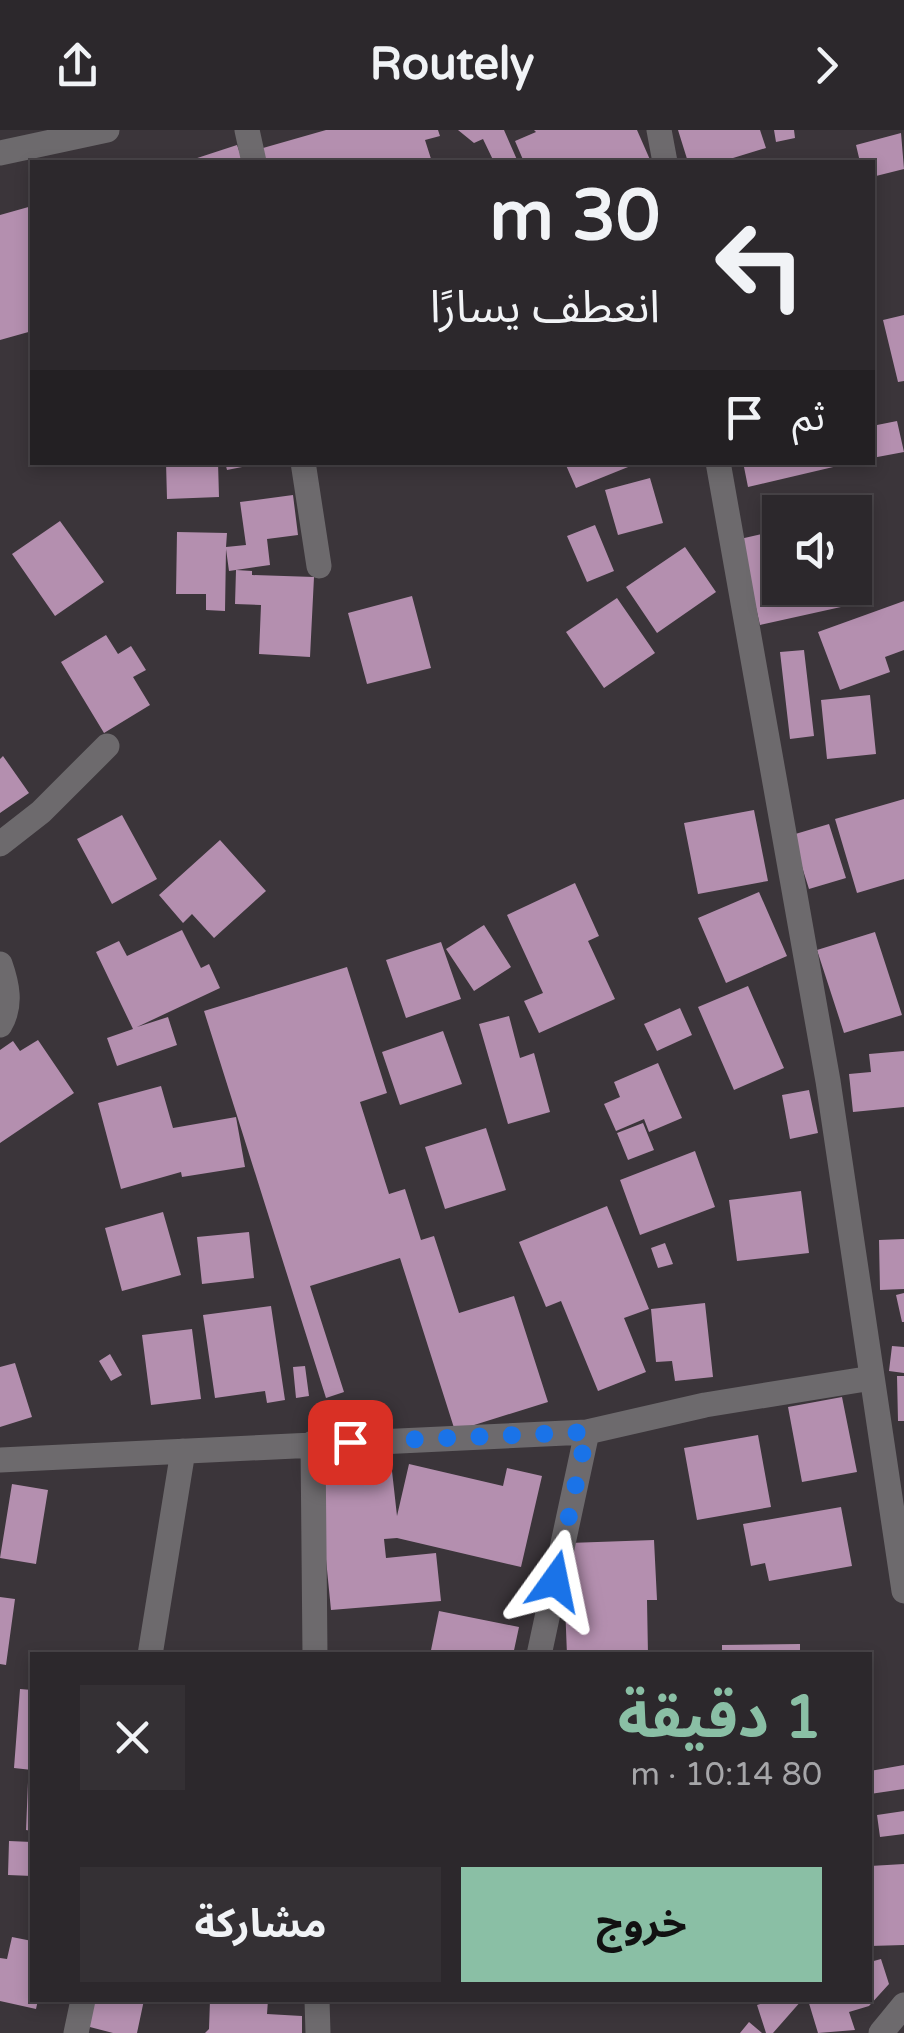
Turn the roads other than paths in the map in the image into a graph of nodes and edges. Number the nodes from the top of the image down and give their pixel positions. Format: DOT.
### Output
graph roads {
  1 [pos="107,130"];
  2 [pos="248,130"];
  3 [pos="659,130"];
  4 [pos="0,153"];
  5 [pos="254,160"];
  6 [pos="665,160"];
  7 [pos="303,465"];
  8 [pos="719,465"];
  9 [pos="318,566"];
  10 [pos="107,746"];
  11 [pos="0,844"];
  12 [pos="0,964"];
  13 [pos="0,1025"];
  14 [pos="872,1378"];
  15 [pos="587,1432"];
  16 [pos="313,1443"];
  17 [pos="182,1451"];
  18 [pos="0,1460"];
  19 [pos="904,1591"];
  20 [pos="150,1652"];
  21 [pos="314,1652"];
  22 [pos="540,1652"];
  23 [pos="83,2002"];
  24 [pos="317,2002"];
  25 [pos="904,2005"];
  26 [pos="76,2033"];
  27 [pos="318,2033"];
  28 [pos="882,2033"];
  1 -- 4 [label="street"];
  2 -- 5 [label="street"];
  3 -- 6 [label="street"];
  7 -- 9 [label="street"];
  8 -- 14 [label="street"];
  10 -- 11 [label="street"];
  12 -- 13 [label="street"];
  14 -- 15 [label="street"];
  14 -- 19 [label="street"];
  15 -- 16 [label="street"];
  15 -- 22 [label="street"];
  16 -- 17 [label="street"];
  16 -- 21 [label="street"];
  17 -- 18 [label="street"];
  17 -- 20 [label="street"];
  23 -- 26 [label="street"];
  24 -- 27 [label="street"];
  25 -- 28 [label="street"];
}
